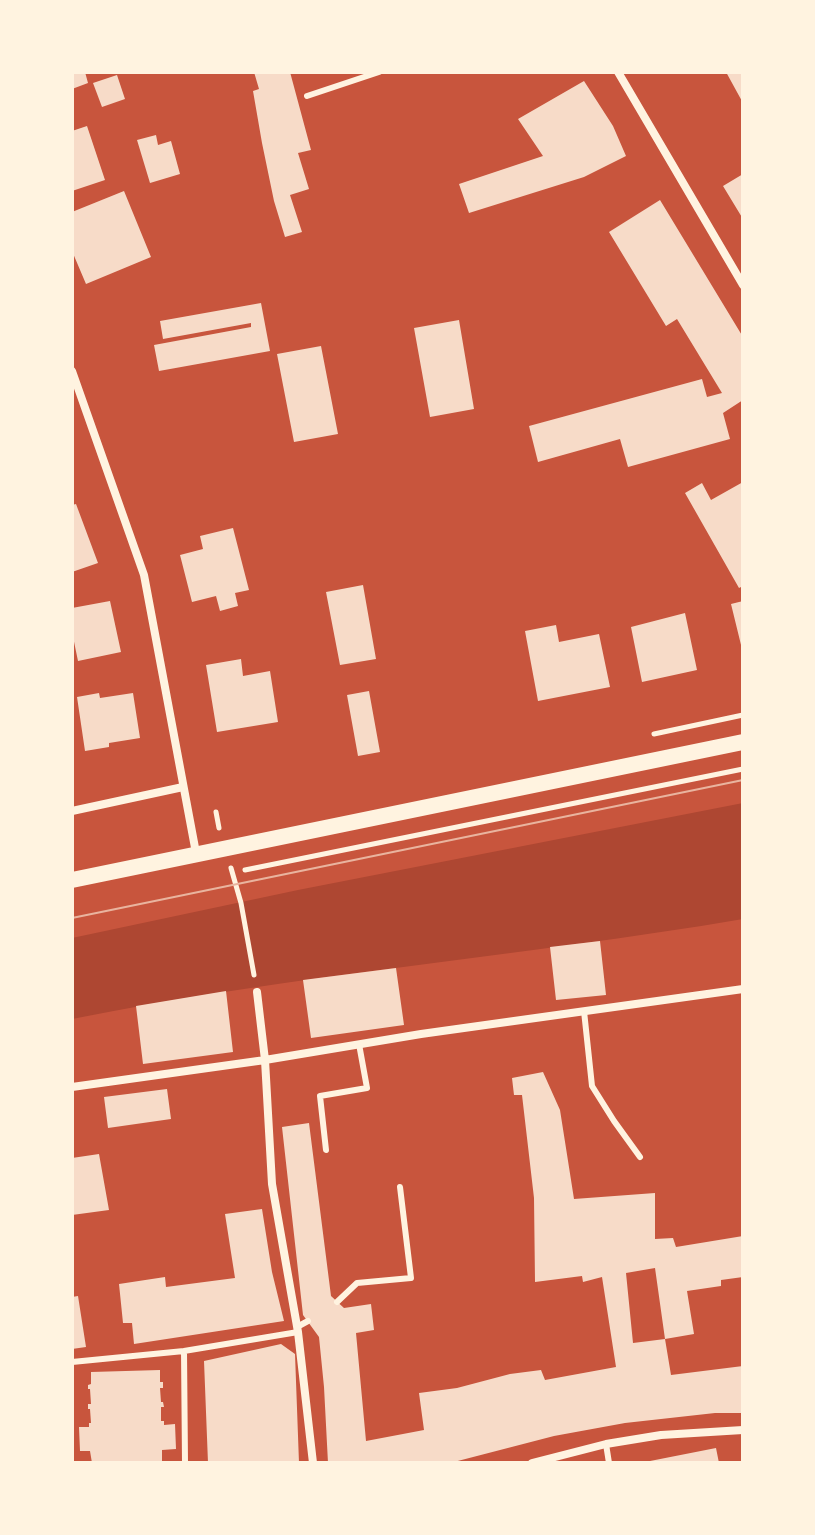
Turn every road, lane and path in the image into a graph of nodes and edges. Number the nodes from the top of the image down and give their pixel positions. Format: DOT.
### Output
graph roads {
  1 [pos="379,72"];
  2 [pos="618,72"];
  3 [pos="307,96"];
  4 [pos="743,285"];
  5 [pos="72,371"];
  6 [pos="743,742"];
  7 [pos="743,769"];
  8 [pos="183,787"];
  9 [pos="72,811"];
  10 [pos="196,853"];
  11 [pos="221,875"];
  12 [pos="72,880"];
  13 [pos="240,900"];
  14 [pos="743,989"];
  15 [pos="257,992"];
  16 [pos="584,1011"];
  17 [pos="359,1044"];
  18 [pos="265,1060"];
  19 [pos="72,1087"];
  20 [pos="326,1150"];
  21 [pos="640,1157"];
  22 [pos="400,1187"];
  23 [pos="337,1302"];
  24 [pos="308,1321"];
  25 [pos="297,1329"];
  26 [pos="184,1351"];
  27 [pos="72,1362"];
  28 [pos="743,1430"];
  29 [pos="606,1444"];
  30 [pos="185,1463"];
  31 [pos="313,1463"];
  32 [pos="532,1463"];
  33 [pos="609,1463"];
  1 -- 3 [label="lane"];
  2 -- 4 [label="street"];
  5 -- 8 [label="street"];
  6 -- 10 [label="main road"];
  7 -- 11 [label="path"];
  8 -- 9 [label="street"];
  8 -- 10 [label="street"];
  10 -- 12 [label="main road"];
  13 -- 15 [label="path"];
  14 -- 16 [label="street"];
  15 -- 18 [label="street"];
  16 -- 17 [label="street"];
  16 -- 21 [label="lane"];
  17 -- 18 [label="street"];
  17 -- 20 [label="lane"];
  18 -- 19 [label="street"];
  18 -- 25 [label="street"];
  22 -- 23 [label="lane"];
  24 -- 25 [label="lane"];
  25 -- 26 [label="lane"];
  25 -- 31 [label="street"];
  26 -- 27 [label="lane"];
  26 -- 30 [label="lane"];
  28 -- 29 [label="street"];
  29 -- 32 [label="street"];
  29 -- 33 [label="lane"];
}
